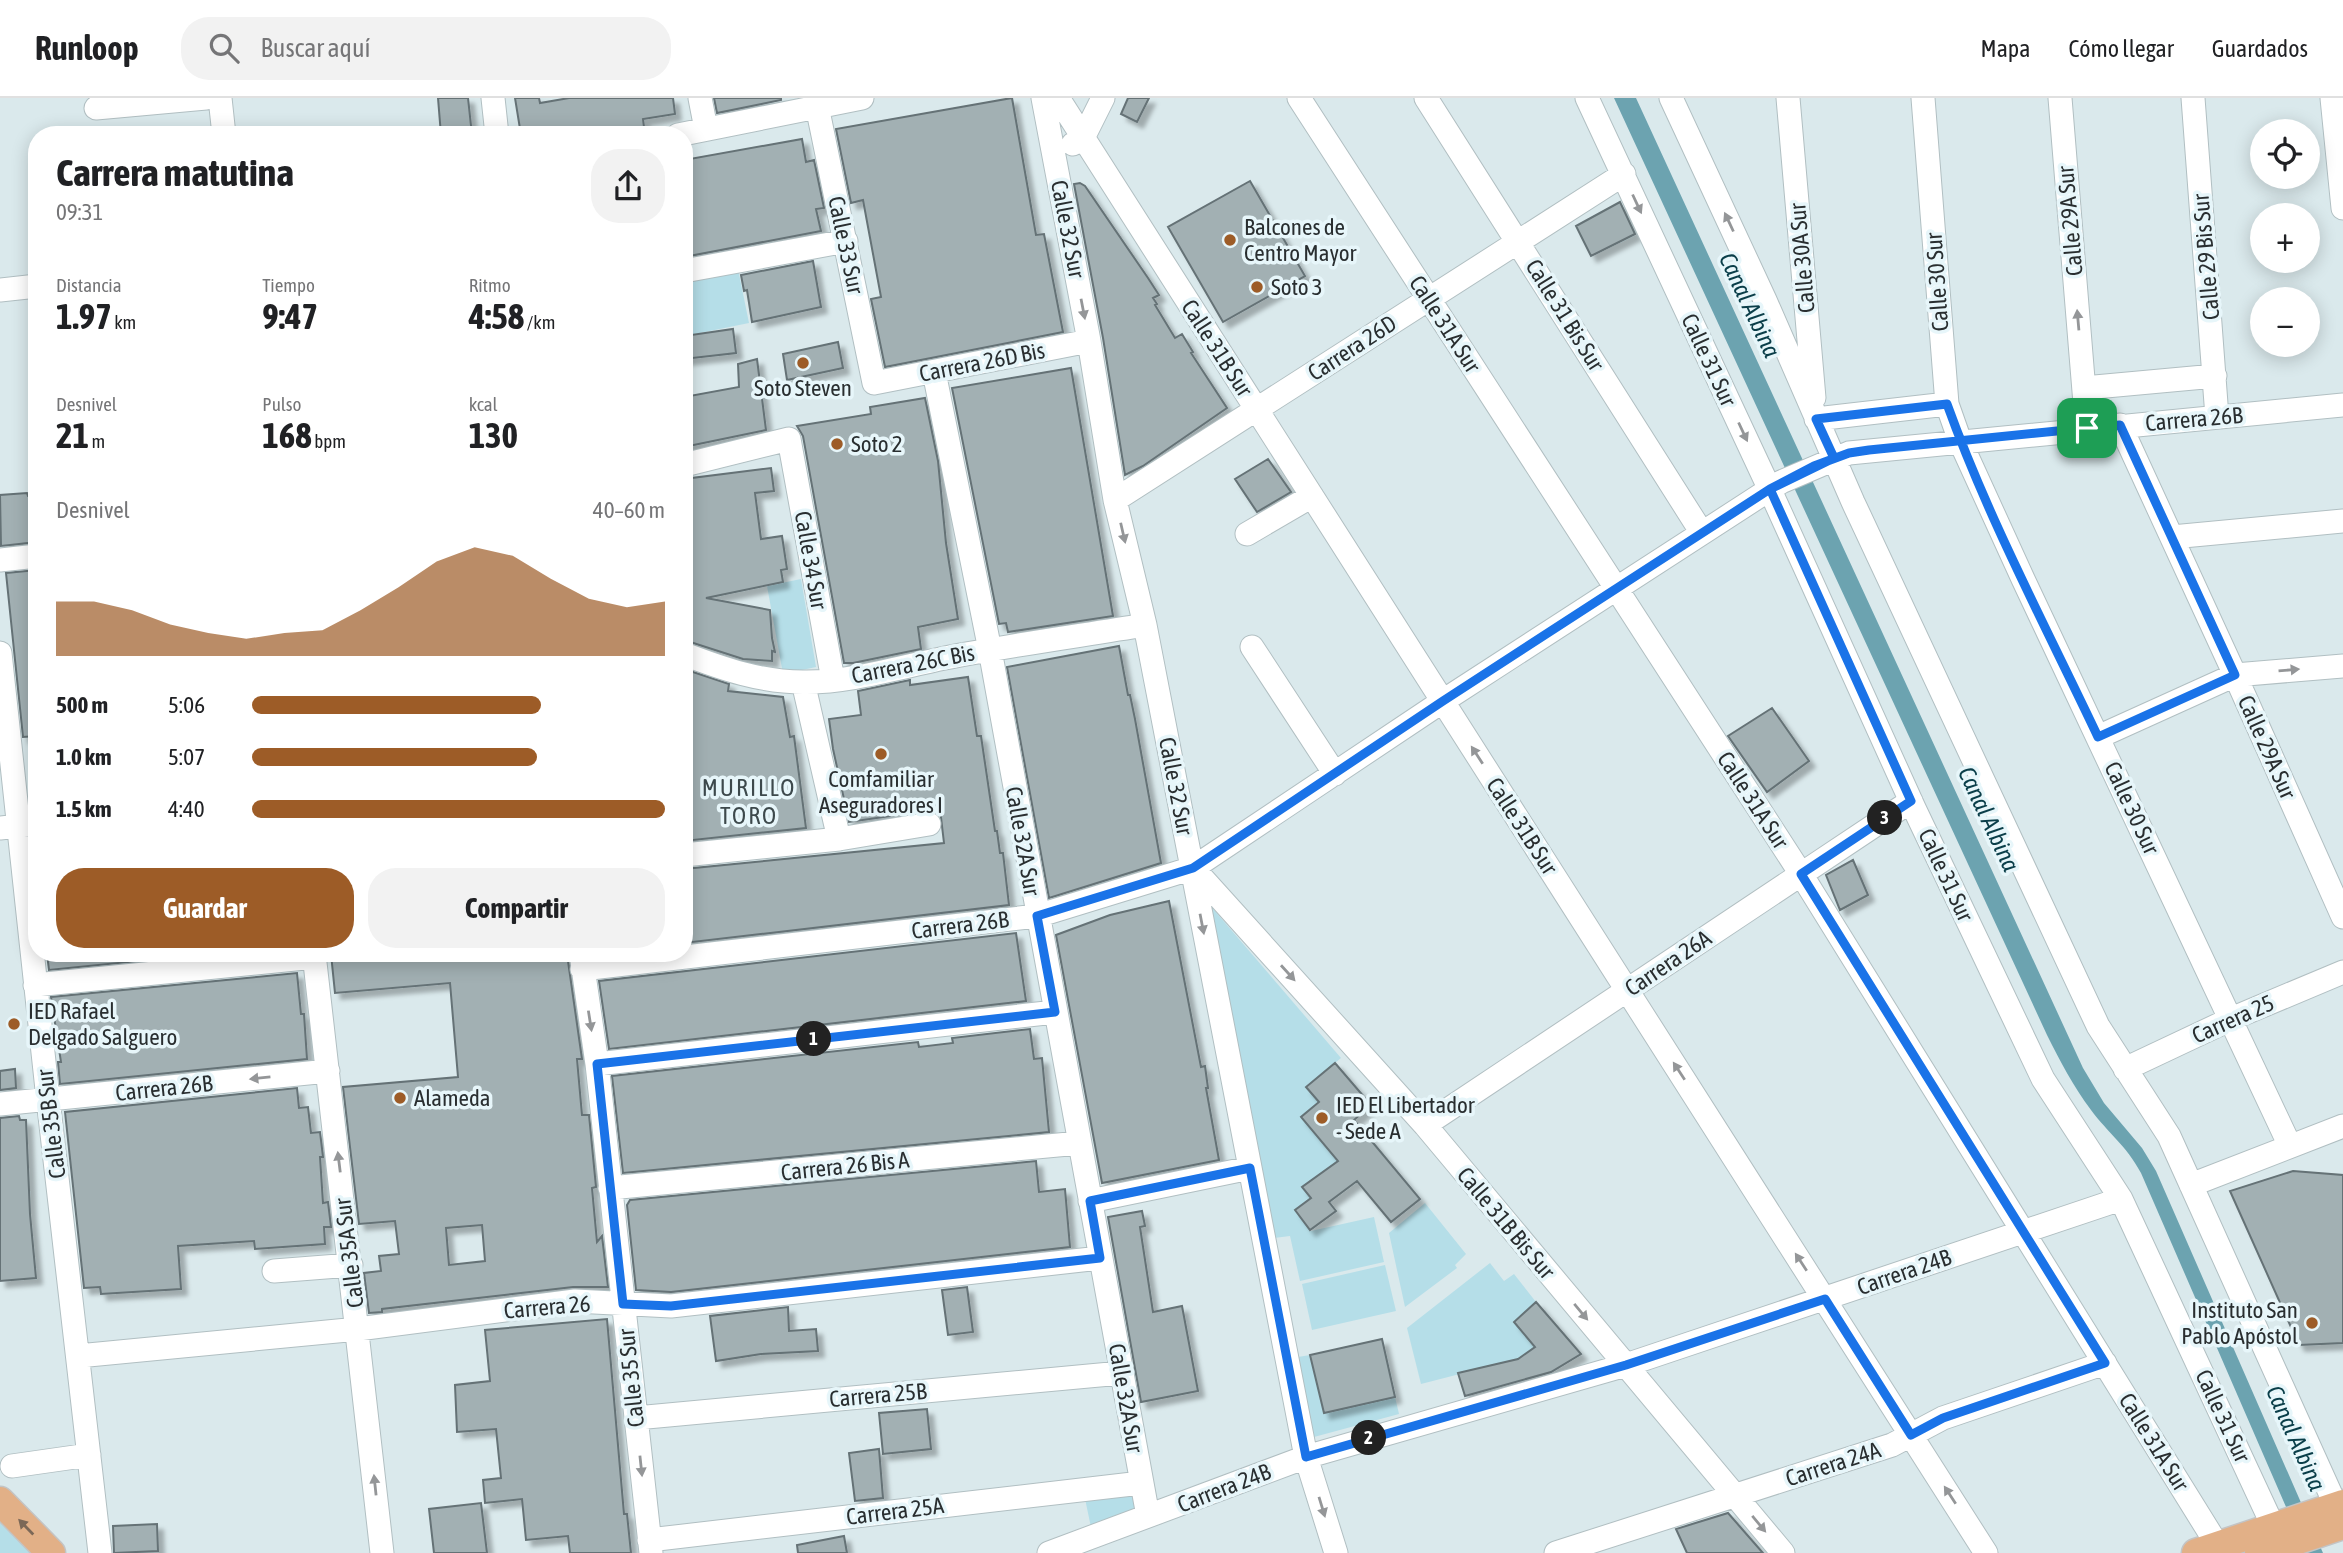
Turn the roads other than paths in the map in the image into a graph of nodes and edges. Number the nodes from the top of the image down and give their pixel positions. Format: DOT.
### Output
graph roads {
  1 [pos="206,98"];
  2 [pos="219,98"];
  3 [pos="493,98"];
  4 [pos="700,98"];
  5 [pos="862,98"];
  6 [pos="1043,98"];
  7 [pos="1058,98"];
  8 [pos="1103,98"];
  9 [pos="1299,98"];
  10 [pos="1426,98"];
  11 [pos="1587,98"];
  12 [pos="1671,98"];
  13 [pos="1788,98"];
  14 [pos="1923,98"];
  15 [pos="2060,98"];
  16 [pos="2193,98"];
  17 [pos="2335,99"];
  18 [pos="817,106"];
  19 [pos="96,108"];
  20 [pos="222,126"];
  21 [pos="495,126"];
  22 [pos="706,129"];
  23 [pos="693,132"];
  24 [pos="1083,138"];
  25 [pos="1053,155"];
  26 [pos="1624,174"];
  27 [pos="2343,208"];
  28 [pos="846,241"];
  29 [pos="1518,242"];
  30 [pos="693,269"];
  31 [pos="28,287"];
  32 [pos="0,290"];
  33 [pos="1429,299"];
  34 [pos="1090,341"];
  35 [pos="934,372"];
  36 [pos="2215,376"];
  37 [pos="874,383"];
  38 [pos="2084,388"];
  39 [pos="1947,404"];
  40 [pos="2343,405"];
  41 [pos="1256,410"];
  42 [pos="2217,417"];
  43 [pos="1816,419"];
  44 [pos="2120,425"];
  45 [pos="2087,428"];
  46 [pos="1960,441"];
  47 [pos="1824,462"];
  48 [pos="693,463"];
  49 [pos="1775,486"];
  50 [pos="1312,496"];
  51 [pos="1115,500"];
  52 [pos="2343,521"];
  53 [pos="1702,533"];
  54 [pos="1247,534"];
  55 [pos="2172,537"];
  56 [pos="28,557"];
  57 [pos="0,559"];
  58 [pos="1616,589"];
  59 [pos="1145,625"];
  60 [pos="1252,647"];
  61 [pos="990,650"];
  62 [pos="0,653"];
  63 [pos="693,658"];
  64 [pos="2343,666"];
  65 [pos="2235,675"];
  66 [pos="833,680"];
  67 [pos="803,682"];
  68 [pos="1443,701"];
  69 [pos="2098,737"];
  70 [pos="1335,774"];
  71 [pos="1911,801"];
  72 [pos="929,824"];
  73 [pos="19,826"];
  74 [pos="839,839"];
  75 [pos="693,854"];
  76 [pos="1193,868"];
  77 [pos="1801,874"];
  78 [pos="28,915"];
  79 [pos="1037,916"];
  80 [pos="2343,917"];
  81 [pos="693,950"];
  82 [pos="33,962"];
  83 [pos="257,962"];
  84 [pos="316,962"];
  85 [pos="582,962"];
  86 [pos="2343,972"];
  87 [pos="35,985"];
  88 [pos="1627,990"];
  89 [pos="1055,1012"];
  90 [pos="2231,1019"];
  91 [pos="597,1064"];
  92 [pos="2125,1069"];
  93 [pos="328,1071"];
  94 [pos="48,1099"];
  95 [pos="0,1104"];
  96 [pos="1425,1125"];
  97 [pos="2343,1126"];
  98 [pos="1079,1143"];
  99 [pos="2290,1146"];
  100 [pos="1250,1168"];
  101 [pos="2191,1185"];
  102 [pos="610,1188"];
  103 [pos="2120,1199"];
  104 [pos="1090,1201"];
  105 [pos="2023,1232"];
  106 [pos="1100,1258"];
  107 [pos="351,1265"];
  108 [pos="274,1271"];
  109 [pos="1825,1299"];
  110 [pos="623,1304"];
  111 [pos="358,1329"];
  112 [pos="78,1356"];
  113 [pos="2105,1363"];
  114 [pos="1626,1365"];
  115 [pos="1121,1373"];
  116 [pos="636,1418"];
  117 [pos="1911,1435"];
  118 [pos="89,1455"];
  119 [pos="1306,1457"];
  120 [pos="12,1466"];
  121 [pos="1142,1483"];
  122 [pos="1735,1496"];
  123 [pos="0,1501"];
  124 [pos="1147,1516"];
  125 [pos="2319,1523"];
  126 [pos="650,1546"];
  127 [pos="2207,1549"];
  128 [pos="51,1553"];
  129 [pos="100,1553"];
  130 [pos="382,1553"];
  131 [pos="1049,1553"];
  132 [pos="1336,1553"];
  133 [pos="1556,1553"];
  134 [pos="1783,1553"];
  135 [pos="1986,1553"];
  136 [pos="2259,1553"];
  1 -- 19 [label="street"];
  2 -- 20 [label="street"];
  3 -- 21 [label="street"];
  4 -- 22 [label="street"];
  5 -- 18 [label="street"];
  6 -- 25 [label="street, Calle 32 Sur"];
  7 -- 24 [label="street, Calle 31B Sur"];
  8 -- 24 [label="street"];
  9 -- 33 [label="street, Calle 31A Sur"];
  10 -- 29 [label="street, Calle 31 Bis Sur"];
  11 -- 26 [label="street, Calle 31 Sur"];
  43 -- 12 [label="street, one-way"];
  13 -- 43 [label="street, Calle 30A Sur"];
  14 -- 39 [label="street, Calle 30 Sur"];
  38 -- 15 [label="street, Calle 29A Sur, one-way"];
  16 -- 36 [label="street, Calle 29 Bis Sur"];
  17 -- 27 [label="street"];
  18 -- 22 [label="street"];
  18 -- 28 [label="street, Calle 33 Sur"];
  22 -- 23 [label="street"];
  24 -- 25 [label="street"];
  24 -- 41 [label="street, Calle 31B Sur"];
  25 -- 34 [label="street, Calle 32 Sur, one-way"];
  26 -- 29 [label="street, Carrera 26D"];
  26 -- 49 [label="street, Calle 31 Sur, one-way"];
  28 -- 30 [label="street"];
  28 -- 37 [label="street, Calle 33 Sur"];
  29 -- 33 [label="street, Carrera 26D"];
  29 -- 53 [label="street, Calle 31 Bis Sur"];
  31 -- 32 [label="street"];
  33 -- 41 [label="street, Carrera 26D"];
  33 -- 58 [label="street, Calle 31A Sur"];
  34 -- 35 [label="street, Carrera 26D Bis"];
  34 -- 51 [label="street, Calle 32 Sur"];
  35 -- 37 [label="street, Carrera 26D Bis"];
  35 -- 61 [label="street, Calle 32A Sur"];
  36 -- 38 [label="street"];
  36 -- 42 [label="street, Calle 29 Bis Sur"];
  38 -- 45 [label="street, Calle 29A Sur"];
  39 -- 43 [label="street"];
  39 -- 46 [label="street, Calle 30 Sur"];
  40 -- 42 [label="street, Carrera 26B"];
  41 -- 50 [label="street, Calle 31B Sur"];
  41 -- 51 [label="street, Carrera 26D"];
  42 -- 44 [label="street, Carrera 26B"];
  43 -- 47 [label="street"];
  44 -- 45 [label="street, Carrera 26B"];
  44 -- 55 [label="street, Calle 29A Sur"];
  45 -- 46 [label="street, Carrera 26B"];
  46 -- 47 [label="street, Carrera 26B"];
  46 -- 69 [label="street, Calle 30 Sur"];
  47 -- 49 [label="street, Carrera 26B"];
  47 -- 92 [label="street"];
  48 -- 66 [label="street, Calle 34 Sur"];
  49 -- 53 [label="street, Carrera 26B"];
  49 -- 71 [label="street, Calle 31 Sur"];
  50 -- 54 [label="street"];
  50 -- 68 [label="street, Calle 31B Sur"];
  51 -- 59 [label="street, Calle 32 Sur, one-way"];
  52 -- 55 [label="street"];
  53 -- 58 [label="street, Carrera 26B"];
  55 -- 65 [label="street, Calle 29A Sur"];
  56 -- 57 [label="street"];
  58 -- 68 [label="street, Carrera 26B"];
  58 -- 77 [label="street, Calle 31A Sur"];
  59 -- 61 [label="street, Carrera 26C Bis"];
  59 -- 76 [label="street, Calle 32 Sur"];
  60 -- 70 [label="street"];
  61 -- 66 [label="street, Carrera 26C Bis"];
  61 -- 79 [label="street, Calle 32A Sur"];
  62 -- 73 [label="street, Calle 35B Sur"];
  63 -- 67 [label="street, Carrera 26C Bis"];
  65 -- 64 [label="street, one-way"];
  65 -- 69 [label="street"];
  65 -- 80 [label="street, Calle 29A Sur"];
  66 -- 67 [label="street, Carrera 26C Bis"];
  67 -- 74 [label="street"];
  68 -- 70 [label="street, Carrera 26B"];
  88 -- 68 [label="street, Calle 31B Sur, one-way"];
  69 -- 90 [label="street, Calle 30 Sur"];
  70 -- 76 [label="street, Carrera 26B"];
  71 -- 77 [label="street, Carrera 26A"];
  71 -- 103 [label="street, Calle 31 Sur"];
  72 -- 74 [label="street"];
  73 -- 78 [label="street, Calle 35B Sur"];
  74 -- 75 [label="street"];
  76 -- 79 [label="street, Carrera 26B"];
  76 -- 96 [label="street, Calle 31B Bis Sur, one-way"];
  76 -- 100 [label="street, Calle 32 Sur, one-way"];
  77 -- 88 [label="street, Carrera 26A"];
  77 -- 105 [label="street, Calle 31A Sur"];
  79 -- 81 [label="street, Carrera 26B"];
  79 -- 89 [label="street, Calle 32A Sur"];
  82 -- 87 [label="street, Calle 35B Sur"];
  83 -- 87 [label="street"];
  84 -- 93 [label="street, Calle 35A Sur"];
  85 -- 91 [label="street, Calle 35 Sur, one-way"];
  86 -- 90 [label="street, Carrera 25"];
  87 -- 94 [label="street, Calle 35B Sur"];
  88 -- 96 [label="street, Carrera 26A"];
  109 -- 88 [label="street, Calle 31B Sur, one-way"];
  89 -- 91 [label="street"];
  89 -- 98 [label="street, Calle 32A Sur"];
  90 -- 92 [label="street, Carrera 25"];
  90 -- 99 [label="street, Calle 30 Sur"];
  91 -- 102 [label="street, Calle 35 Sur"];
  92 -- 101 [label="street"];
  93 -- 94 [label="street, Carrera 26B, one-way"];
  107 -- 93 [label="street, Calle 35A Sur, one-way"];
  94 -- 95 [label="street, Carrera 26B"];
  94 -- 112 [label="street, Calle 35B Sur"];
  96 -- 114 [label="street, Calle 31B Bis Sur, one-way"];
  97 -- 99 [label="street"];
  98 -- 102 [label="street, Carrera 26 Bis A"];
  98 -- 104 [label="street, Calle 32A Sur"];
  99 -- 101 [label="street"];
  100 -- 104 [label="street"];
  100 -- 119 [label="street, Calle 32 Sur"];
  101 -- 125 [label="street"];
  102 -- 110 [label="street, Calle 35 Sur"];
  103 -- 105 [label="street, Carrera 24B"];
  103 -- 125 [label="street, Calle 31 Sur"];
  104 -- 106 [label="street, Calle 32A Sur"];
  105 -- 109 [label="street, Carrera 24B"];
  105 -- 113 [label="street, Calle 31A Sur"];
  106 -- 110 [label="street, Carrera 26"];
  106 -- 115 [label="street, Calle 32A Sur"];
  107 -- 108 [label="street"];
  107 -- 111 [label="street, Calle 35A Sur"];
  109 -- 114 [label="street, Carrera 24B"];
  109 -- 117 [label="street, Calle 31B Sur"];
  110 -- 111 [label="street, Carrera 26"];
  110 -- 116 [label="street, Calle 35 Sur"];
  111 -- 112 [label="street, Carrera 26"];
  130 -- 111 [label="street, Calle 35A Sur, one-way"];
  112 -- 118 [label="street, Calle 35B Sur"];
  113 -- 117 [label="street, Carrera 24A"];
  113 -- 127 [label="street, Calle 31A Sur"];
  114 -- 119 [label="street, Carrera 24B"];
  114 -- 122 [label="street, Calle 31B Bis Sur"];
  115 -- 116 [label="street, Carrera 25B"];
  115 -- 121 [label="street, Calle 32A Sur"];
  116 -- 126 [label="street, Calle 35 Sur, one-way"];
  117 -- 122 [label="street, Carrera 24A"];
  135 -- 117 [label="street, Calle 31B Sur, one-way"];
  118 -- 120 [label="street"];
  118 -- 129 [label="street, Calle 35B Sur"];
  119 -- 124 [label="street, Carrera 24B"];
  119 -- 132 [label="street, Calle 32 Sur, one-way"];
  121 -- 124 [label="street, Calle 32A Sur"];
  121 -- 126 [label="street, Carrera 25A"];
  122 -- 133 [label="street, Carrera 24A"];
  122 -- 134 [label="street, Calle 31B Bis Sur, one-way"];
  128 -- 123 [label="main road, one-way"];
  124 -- 131 [label="street, Carrera 24B"];
  125 -- 127 [label="main road"];
  125 -- 136 [label="main road"];
}
